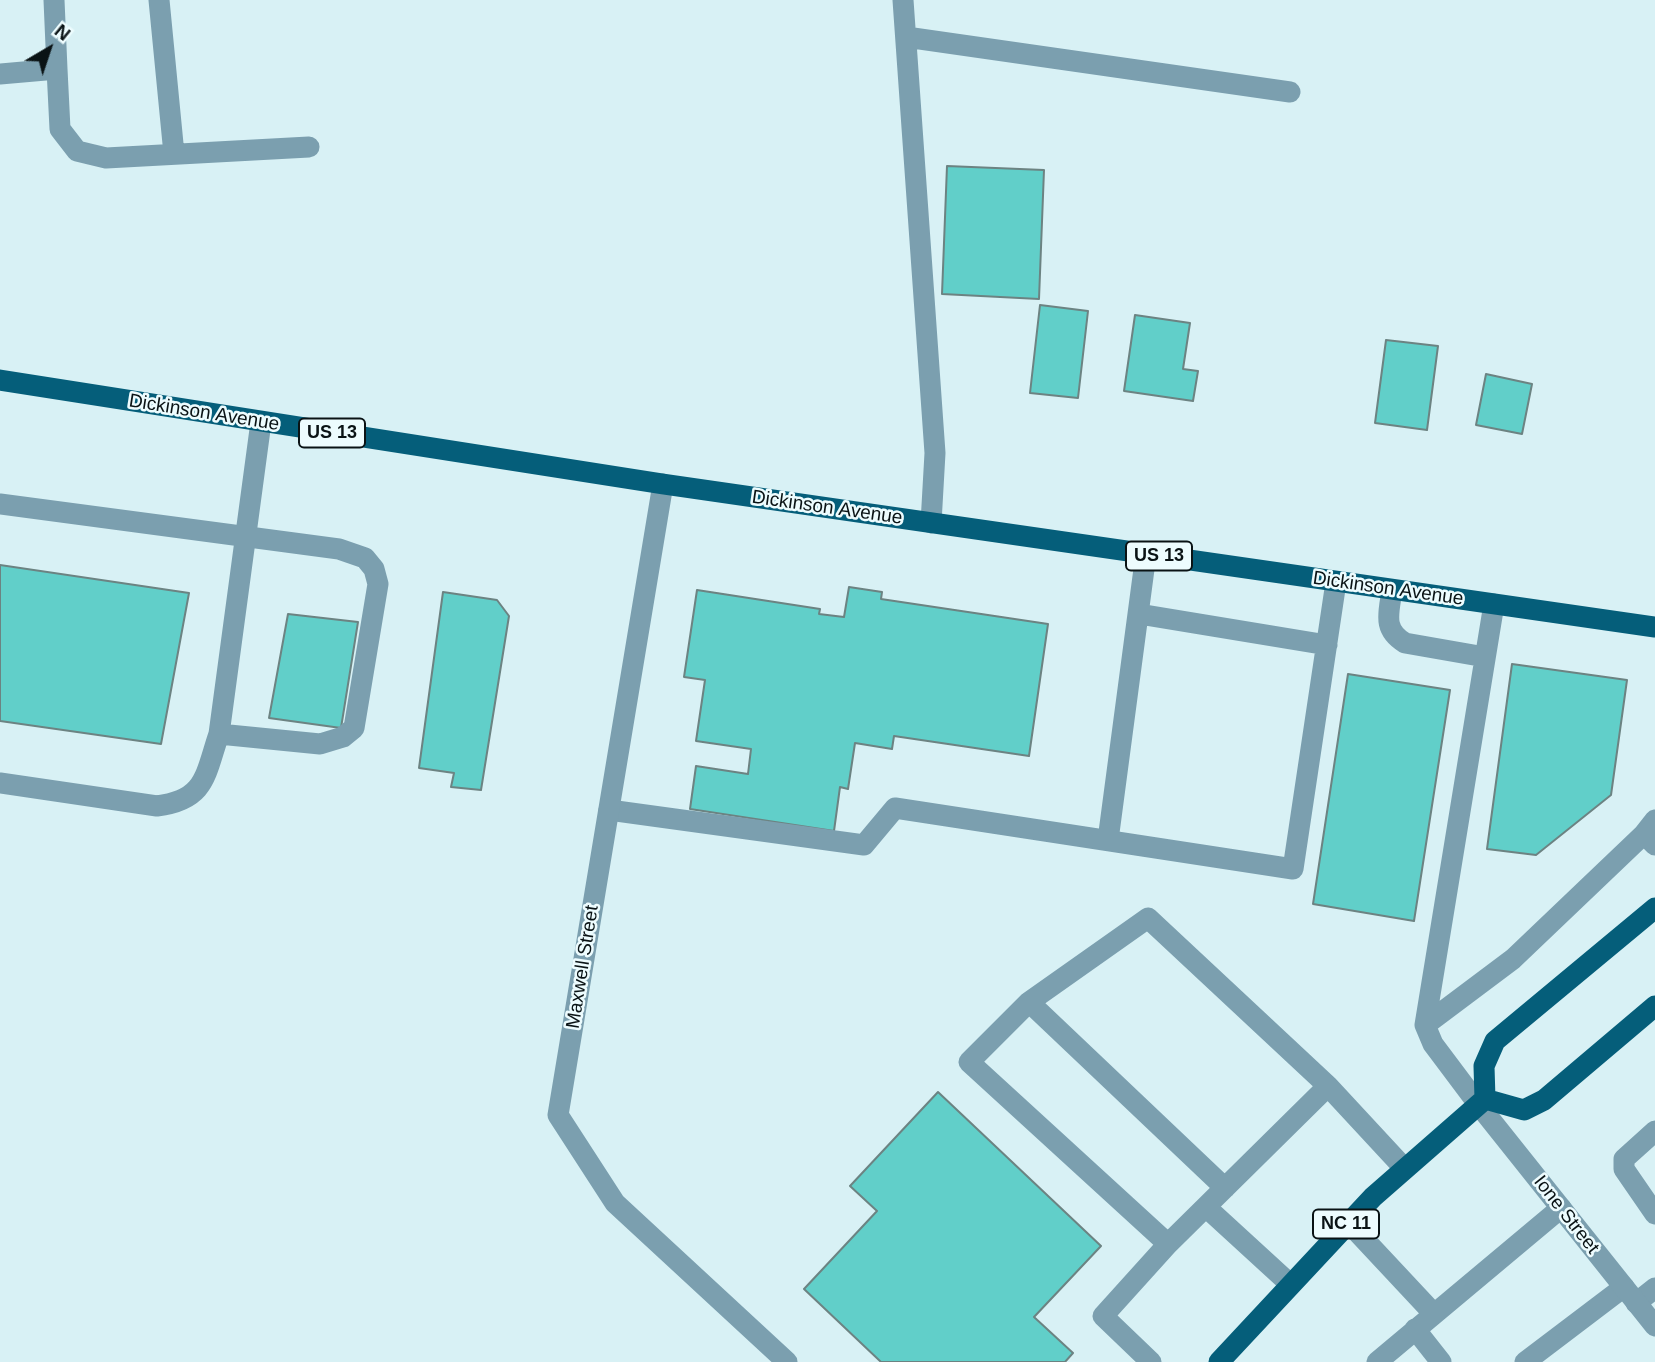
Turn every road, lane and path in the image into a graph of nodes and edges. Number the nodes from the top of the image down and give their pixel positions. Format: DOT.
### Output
graph roads {
  1 [pos="54,0"];
  2 [pos="159,0"];
  3 [pos="903,0"];
  4 [pos="906,37"];
  5 [pos="57,69"];
  6 [pos="0,74"];
  7 [pos="1290,92"];
  8 [pos="309,147"];
  9 [pos="174,154"];
  10 [pos="0,380"];
  11 [pos="261,422"];
  12 [pos="663,484"];
  13 [pos="0,504"];
  14 [pos="931,523"];
  15 [pos="247,536"];
  16 [pos="1146,554"];
  17 [pos="1336,582"];
  18 [pos="1392,590"];
  19 [pos="1494,604"];
  20 [pos="1139,614"];
  21 [pos="1655,628"];
  22 [pos="1326,645"];
  23 [pos="1485,657"];
  24 [pos="219,734"];
  25 [pos="0,783"];
  26 [pos="609,810"];
  27 [pos="1651,833"];
  28 [pos="1108,840"];
  29 [pos="1655,908"];
  30 [pos="1029,1002"];
  31 [pos="1655,1006"];
  32 [pos="1655,1023"];
  33 [pos="1425,1025"];
  34 [pos="1620,1035"];
  35 [pos="1328,1086"];
  36 [pos="1481,1101"];
  37 [pos="1655,1131"];
  38 [pos="1404,1168"];
  39 [pos="1225,1188"];
  40 [pos="1206,1208"];
  41 [pos="1561,1208"];
  42 [pos="1655,1214"];
  43 [pos="1348,1222"];
  44 [pos="1168,1244"];
  45 [pos="1290,1284"];
  46 [pos="1655,1289"];
  47 [pos="1630,1295"];
  48 [pos="1434,1314"];
  49 [pos="1655,1326"];
  50 [pos="1415,1329"];
  51 [pos="787,1362"];
  52 [pos="1151,1362"];
  53 [pos="1219,1362"];
  54 [pos="1377,1362"];
  55 [pos="1441,1362"];
  56 [pos="1525,1362"];
  1 -- 5 [label="street"];
  2 -- 9 [label="street"];
  3 -- 4 [label="street"];
  4 -- 7 [label="street"];
  4 -- 14 [label="street"];
  5 -- 6 [label="street"];
  5 -- 9 [label="street"];
  8 -- 9 [label="street"];
  10 -- 11 [label="main road, Dickinson Avenue / US 13"];
  11 -- 12 [label="main road, Dickinson Avenue / US 13"];
  11 -- 15 [label="street"];
  12 -- 14 [label="main road, Dickinson Avenue / US 13"];
  12 -- 26 [label="street, Maxwell Street"];
  13 -- 15 [label="street"];
  14 -- 16 [label="main road, Dickinson Avenue / US 13"];
  15 -- 24 [label="street"];
  15 -- 24 [label="street"];
  16 -- 17 [label="main road, Dickinson Avenue / US 13"];
  16 -- 20 [label="street"];
  17 -- 18 [label="main road, Dickinson Avenue / US 13"];
  17 -- 22 [label="street"];
  18 -- 19 [label="main road, Dickinson Avenue / US 13"];
  18 -- 23 [label="street"];
  19 -- 21 [label="main road, Dickinson Avenue / US 13"];
  19 -- 23 [label="street"];
  20 -- 22 [label="street"];
  20 -- 28 [label="street"];
  22 -- 28 [label="street"];
  23 -- 33 [label="street"];
  24 -- 25 [label="street"];
  26 -- 28 [label="street"];
  26 -- 51 [label="street, Maxwell Street"];
  27 -- 33 [label="street"];
  29 -- 36 [label="main road"];
  30 -- 35 [label="street"];
  30 -- 39 [label="street"];
  30 -- 44 [label="street"];
  31 -- 34 [label="main road"];
  32 -- 34 [label="main road"];
  33 -- 36 [label="street, Ione Street"];
  34 -- 36 [label="main road"];
  35 -- 38 [label="street"];
  35 -- 39 [label="street"];
  36 -- 38 [label="main road, NC 11"];
  36 -- 41 [label="street, Ione Street"];
  37 -- 42 [label="street"];
  38 -- 43 [label="main road, NC 11"];
  39 -- 40 [label="street"];
  40 -- 44 [label="street"];
  40 -- 45 [label="street"];
  41 -- 47 [label="street, Ione Street"];
  41 -- 48 [label="street"];
  43 -- 45 [label="main road, NC 11"];
  43 -- 48 [label="street"];
  44 -- 52 [label="street"];
  45 -- 53 [label="main road, NC 11"];
  46 -- 47 [label="street"];
  47 -- 49 [label="street, Ione Street"];
  47 -- 56 [label="street"];
  48 -- 50 [label="street"];
  50 -- 54 [label="street"];
  50 -- 55 [label="street"];
}
